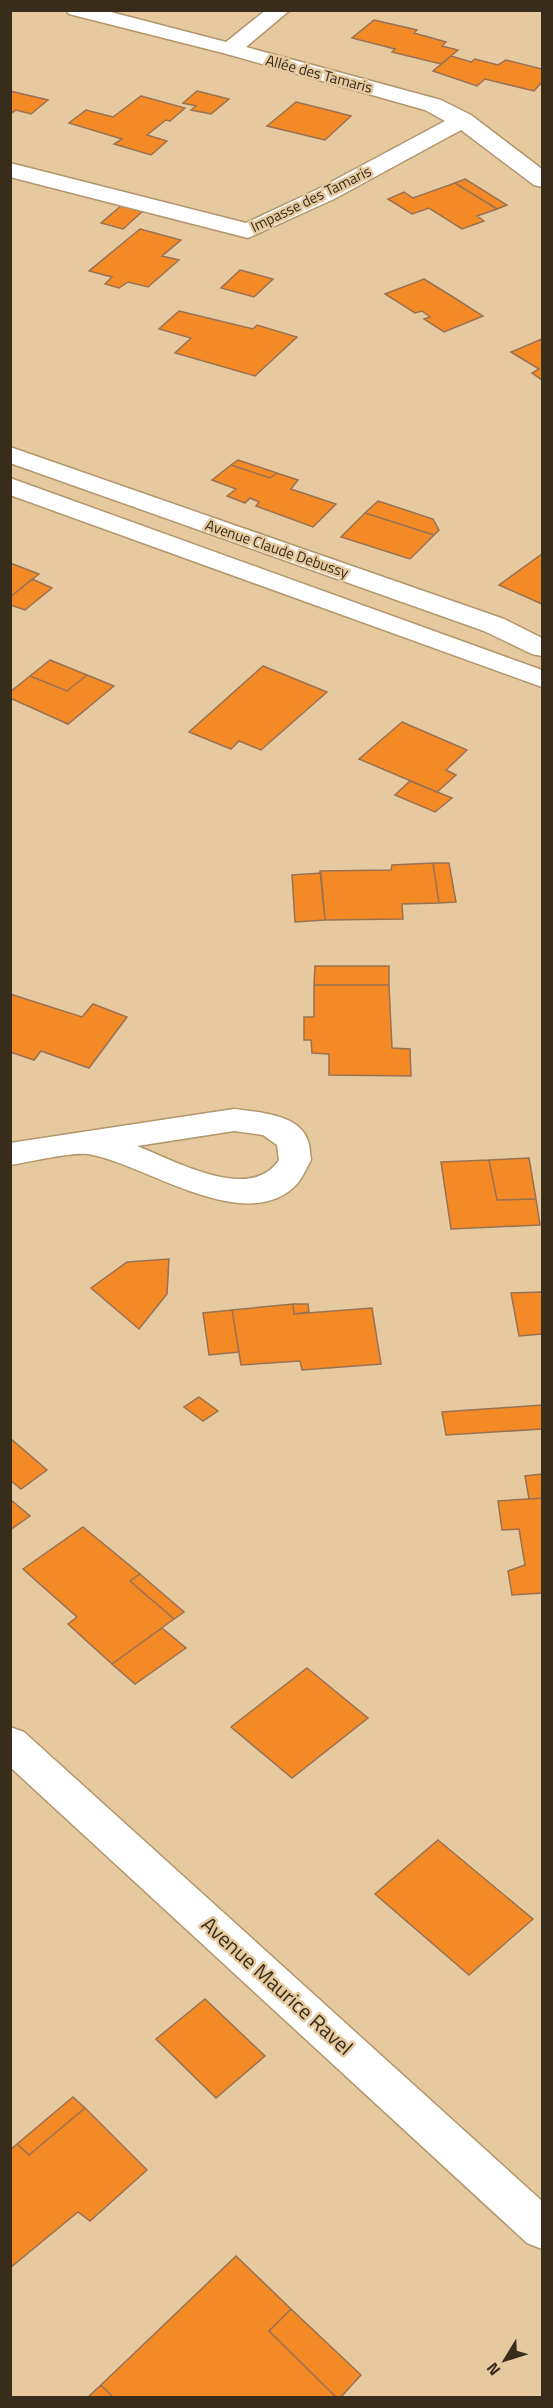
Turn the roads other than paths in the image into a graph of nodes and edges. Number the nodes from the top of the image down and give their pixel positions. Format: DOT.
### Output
graph roads {
  1 [pos="76,10"];
  2 [pos="280,10"];
  3 [pos="230,49"];
  4 [pos="463,120"];
  5 [pos="10,170"];
  6 [pos="543,180"];
  7 [pos="10,454"];
  8 [pos="10,486"];
  9 [pos="543,648"];
  10 [pos="543,679"];
  11 [pos="83,1142"];
  12 [pos="10,1154"];
  13 [pos="10,1743"];
  14 [pos="543,2229"];
  1 -- 3 [label="street, Allée des Tamaris"];
  2 -- 3 [label="street"];
  3 -- 4 [label="street, Allée des Tamaris"];
  4 -- 5 [label="street, Impasse des Tamaris"];
  4 -- 6 [label="street, Allée des Tamaris"];
  7 -- 9 [label="street, Avenue Claude Debussy"];
  8 -- 10 [label="street, Avenue Claude Debussy"];
  11 -- 11 [label="street"];
  11 -- 12 [label="street"];
  13 -- 14 [label="street, Avenue Maurice Ravel"];
}
